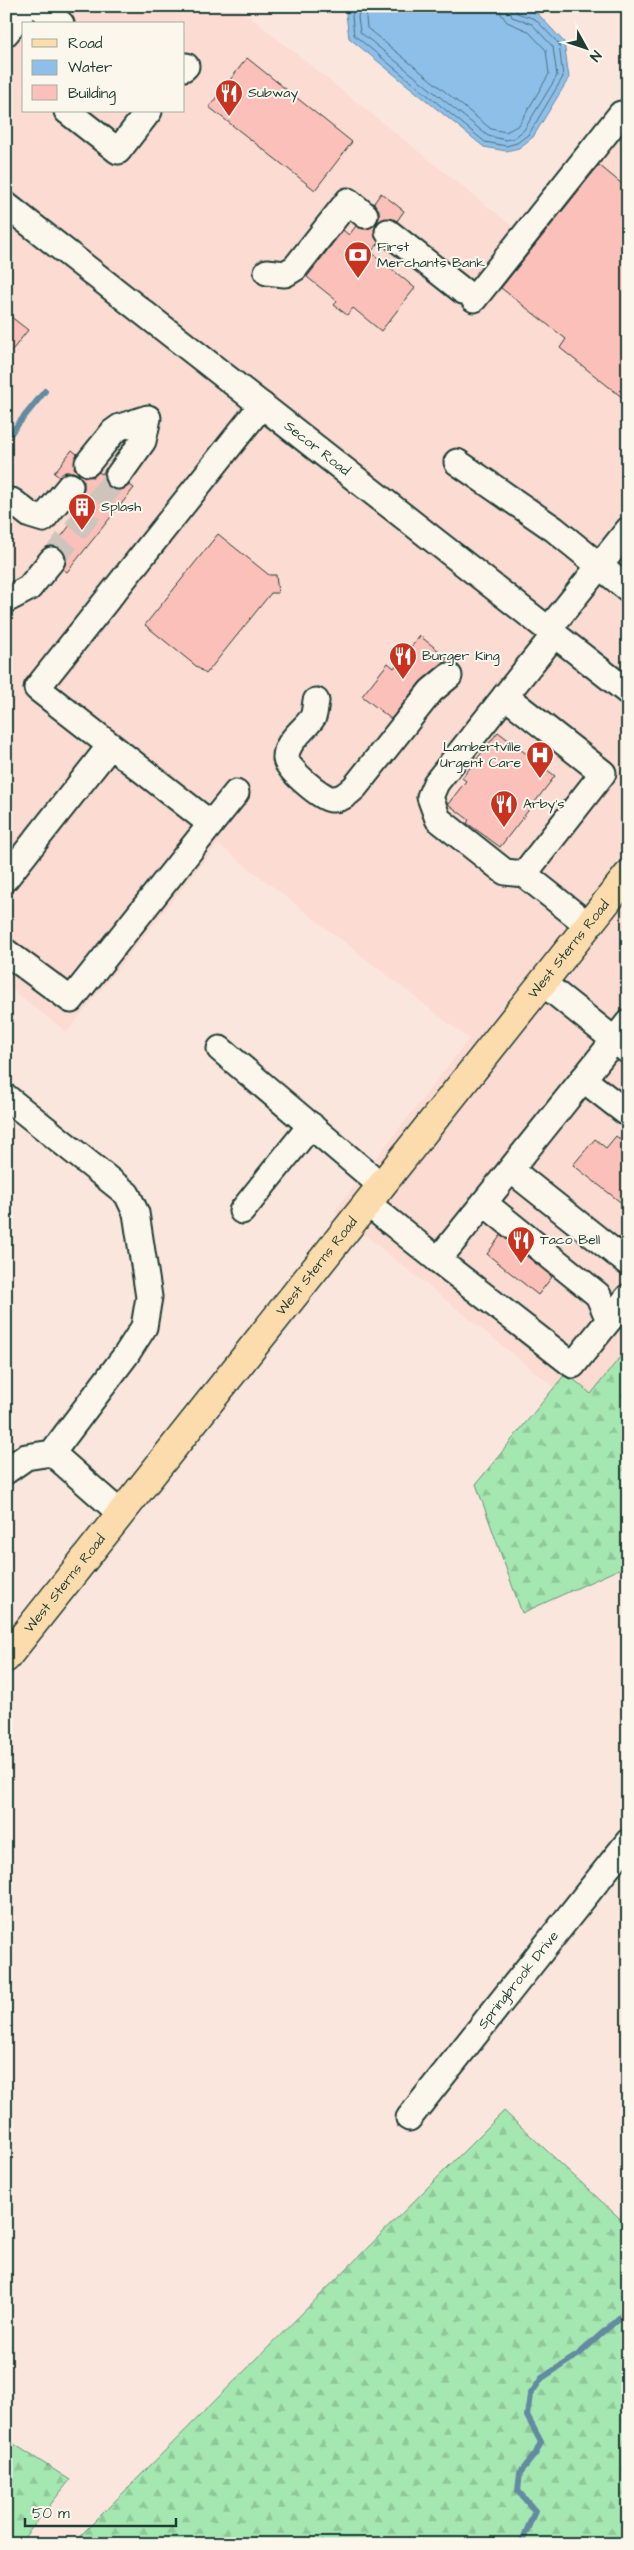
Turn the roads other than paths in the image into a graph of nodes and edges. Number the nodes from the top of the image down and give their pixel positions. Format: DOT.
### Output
graph roads {
  1 [pos="27,6"];
  2 [pos="38,6"];
  3 [pos="58,22"];
  4 [pos="6,33"];
  5 [pos="68,112"];
  6 [pos="148,112"];
  7 [pos="628,118"];
  8 [pos="6,205"];
  9 [pos="365,215"];
  10 [pos="388,232"];
  11 [pos="267,272"];
  12 [pos="262,405"];
  13 [pos="457,462"];
  14 [pos="88,463"];
  15 [pos="118,476"];
  16 [pos="70,486"];
  17 [pos="12,501"];
  18 [pos="628,530"];
  19 [pos="52,560"];
  20 [pos="599,566"];
  21 [pos="628,589"];
  22 [pos="6,600"];
  23 [pos="552,632"];
  24 [pos="449,676"];
  25 [pos="628,692"];
  26 [pos="505,696"];
  27 [pos="316,701"];
  28 [pos="110,746"];
  29 [pos="236,793"];
  30 [pos="211,824"];
  31 [pos="524,874"];
  32 [pos="628,875"];
  33 [pos="6,878"];
  34 [pos="588,925"];
  35 [pos="6,952"];
  36 [pos="543,983"];
  37 [pos="624,1034"];
  38 [pos="220,1049"];
  39 [pos="583,1079"];
  40 [pos="6,1097"];
  41 [pos="628,1114"];
  42 [pos="311,1125"];
  43 [pos="511,1170"];
  44 [pos="375,1194"];
  45 [pos="484,1203"];
  46 [pos="242,1211"];
  47 [pos="438,1260"];
  48 [pos="628,1263"];
  49 [pos="628,1297"];
  50 [pos="609,1320"];
  51 [pos="52,1453"];
  52 [pos="6,1471"];
  53 [pos="120,1513"];
  54 [pos="6,1658"];
  55 [pos="628,1842"];
  56 [pos="409,2118"];
  1 -- 4 [label="street"];
  2 -- 3 [label="street"];
  5 -- 6 [label="street"];
  7 -- 10 [label="street"];
  8 -- 12 [label="street, Secor Road"];
  9 -- 11 [label="street"];
  12 -- 23 [label="street, Secor Road"];
  12 -- 28 [label="street"];
  13 -- 20 [label="street"];
  14 -- 15 [label="street"];
  16 -- 17 [label="street"];
  18 -- 20 [label="street"];
  19 -- 22 [label="street"];
  20 -- 21 [label="street"];
  20 -- 23 [label="street"];
  23 -- 25 [label="street, Secor Road"];
  23 -- 26 [label="street"];
  24 -- 27 [label="street"];
  26 -- 31 [label="street"];
  26 -- 31 [label="street"];
  28 -- 30 [label="street"];
  28 -- 33 [label="street"];
  29 -- 30 [label="street"];
  30 -- 35 [label="street"];
  31 -- 34 [label="street"];
  32 -- 34 [label="main road, West Sterns Road"];
  34 -- 36 [label="main road, West Sterns Road"];
  36 -- 37 [label="street"];
  36 -- 44 [label="main road, West Sterns Road"];
  37 -- 39 [label="street"];
  38 -- 42 [label="street"];
  39 -- 41 [label="street"];
  39 -- 43 [label="street"];
  40 -- 51 [label="street"];
  42 -- 44 [label="street"];
  42 -- 46 [label="street"];
  43 -- 45 [label="street"];
  43 -- 48 [label="street"];
  44 -- 47 [label="street"];
  44 -- 53 [label="main road, West Sterns Road"];
  45 -- 47 [label="street"];
  45 -- 50 [label="street"];
  47 -- 50 [label="street"];
  49 -- 50 [label="street"];
  51 -- 52 [label="street"];
  51 -- 53 [label="street"];
  53 -- 54 [label="main road, West Sterns Road"];
  55 -- 56 [label="street, Springbrook Drive"];
}
